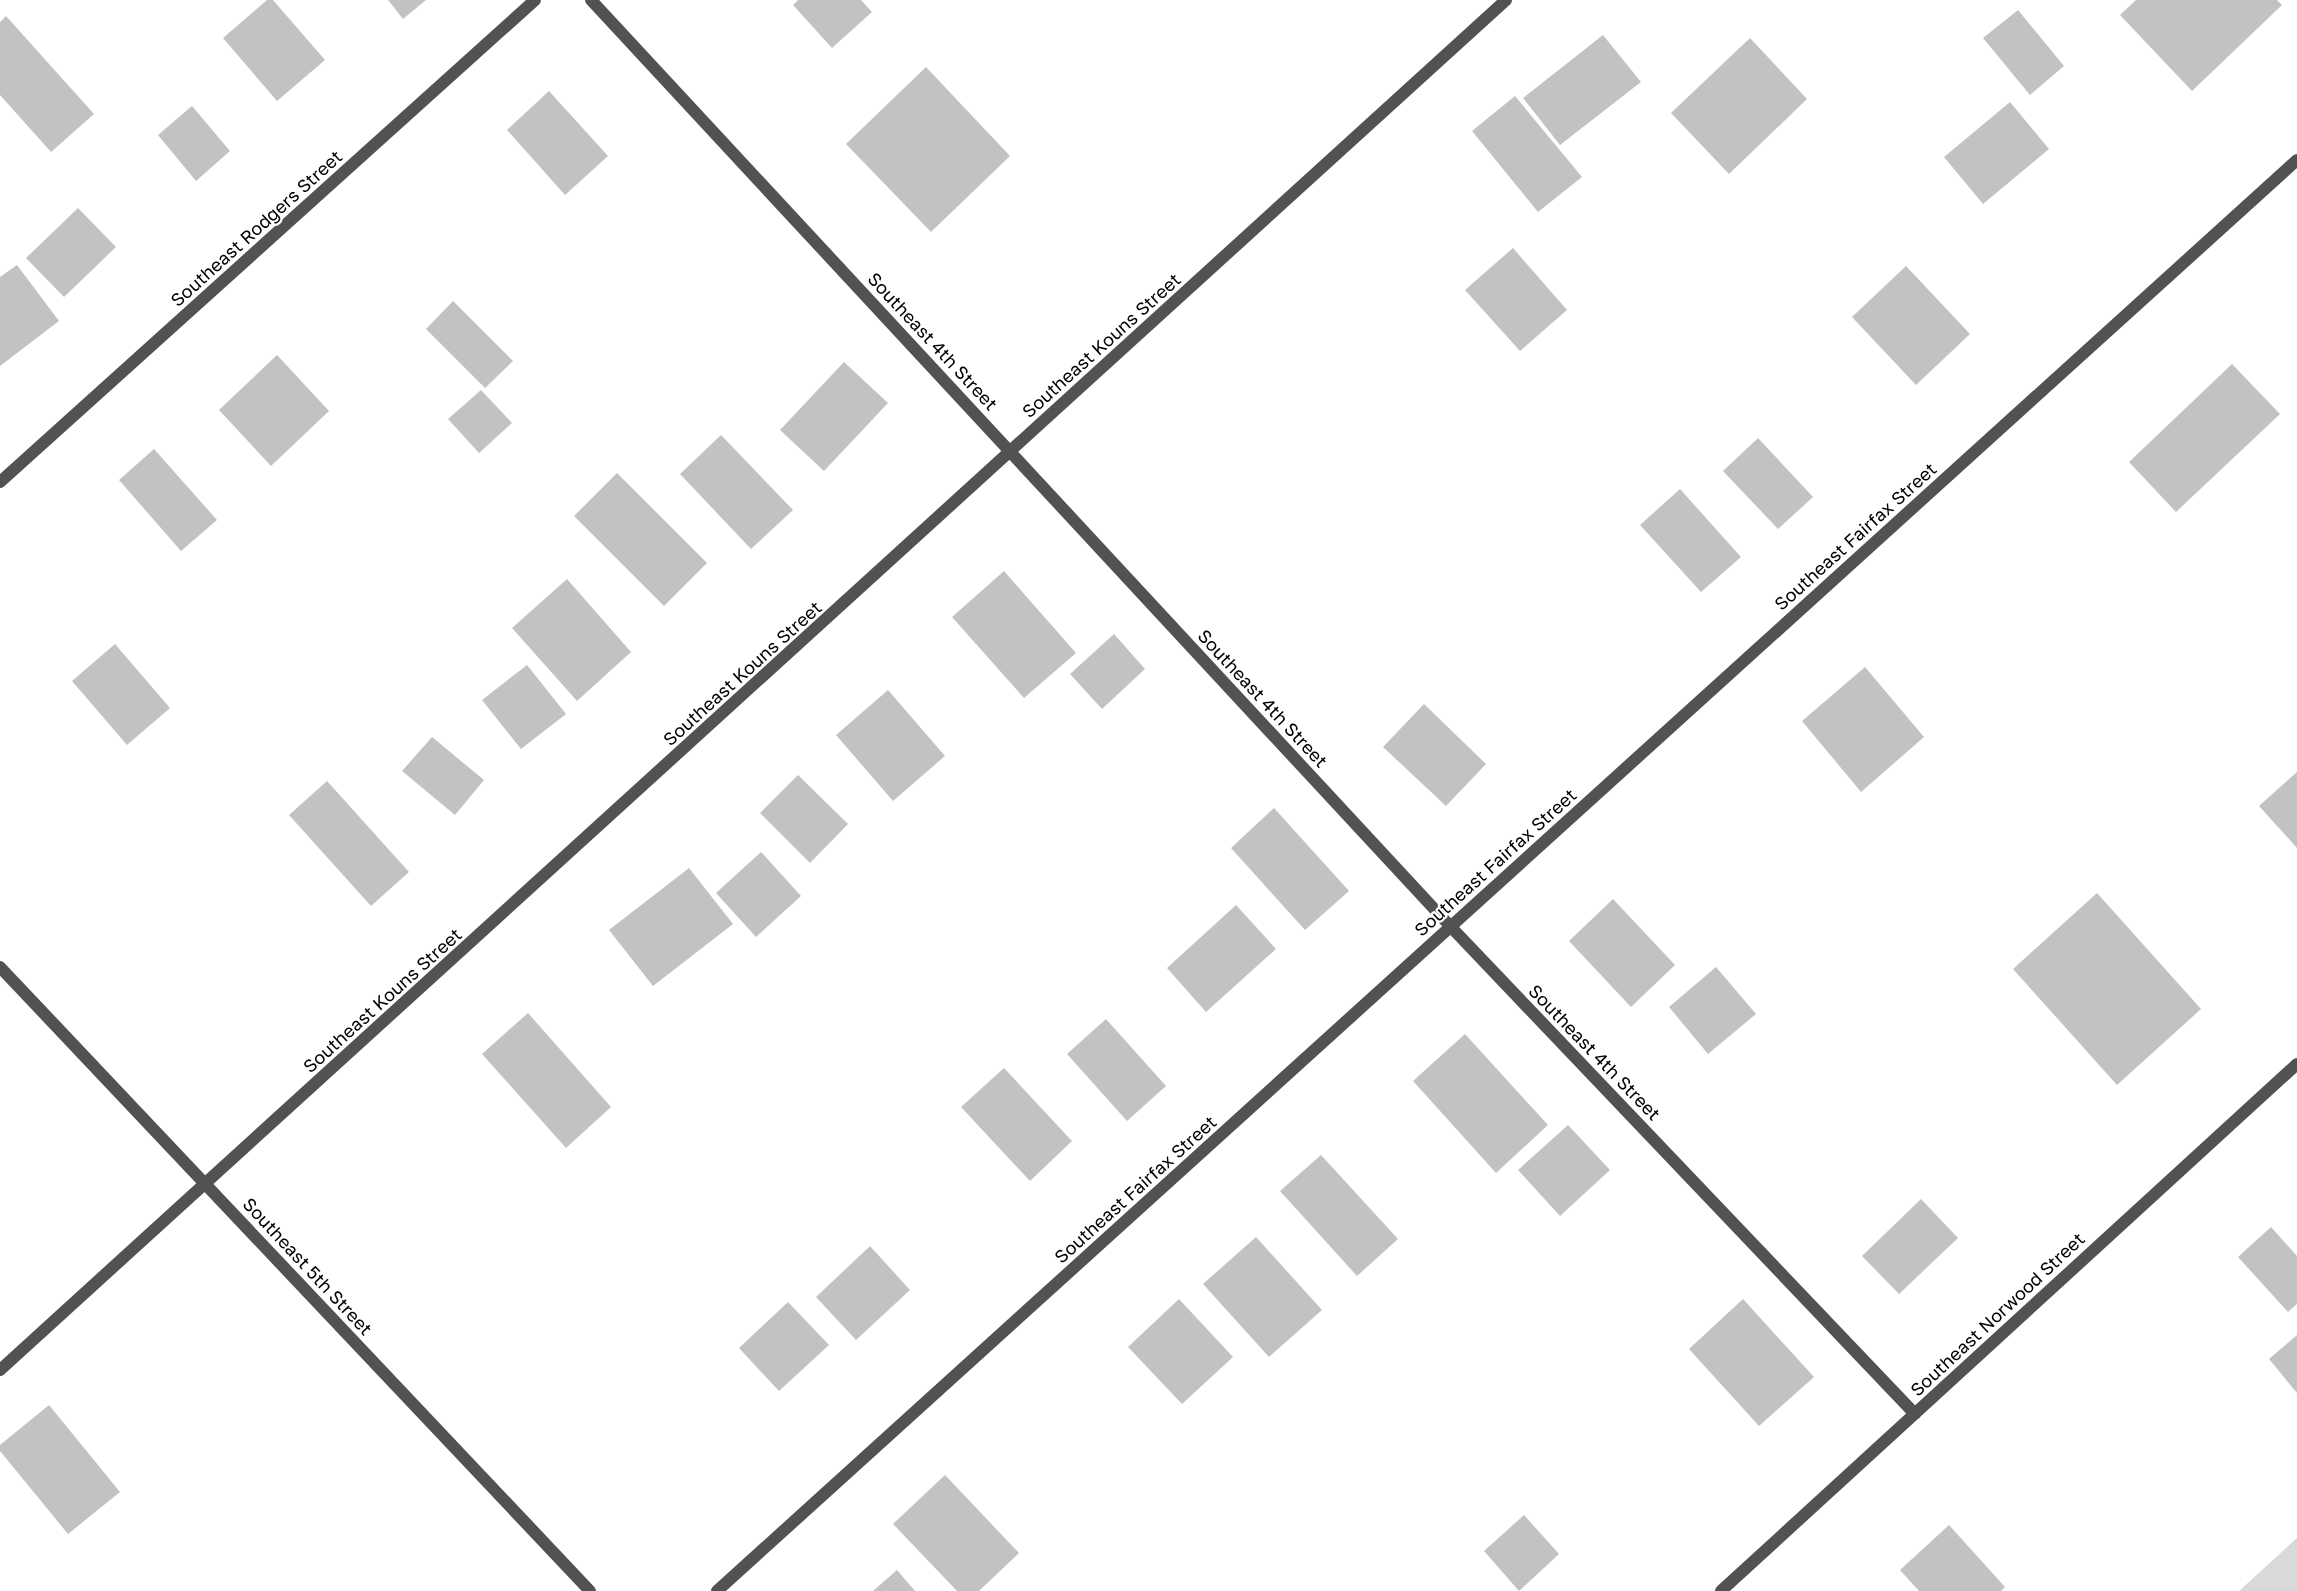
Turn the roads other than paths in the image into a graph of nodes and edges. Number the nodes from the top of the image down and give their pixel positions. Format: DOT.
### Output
graph roads {
  1 [pos="536,0"];
  2 [pos="591,0"];
  3 [pos="1506,0"];
  4 [pos="2297,160"];
  5 [pos="1011,452"];
  6 [pos="0,482"];
  7 [pos="1451,927"];
  8 [pos="0,967"];
  9 [pos="2297,1064"];
  10 [pos="206,1184"];
  11 [pos="0,1370"];
  12 [pos="1915,1413"];
  13 [pos="590,1591"];
  14 [pos="717,1591"];
  15 [pos="1721,1591"];
  1 -- 6 [label="street, Southeast Rodgers Street"];
  2 -- 5 [label="street, Southeast 4th Street"];
  3 -- 5 [label="street, Southeast Kouns Street"];
  4 -- 7 [label="street, Southeast Fairfax Street"];
  5 -- 7 [label="street, Southeast 4th Street"];
  5 -- 10 [label="street, Southeast Kouns Street"];
  7 -- 12 [label="street, Southeast 4th Street"];
  7 -- 14 [label="street, Southeast Fairfax Street"];
  8 -- 10 [label="street, Southeast 5th Street"];
  9 -- 12 [label="street, Southeast Norwood Street"];
  10 -- 11 [label="street, Southeast Kouns Street"];
  10 -- 13 [label="street, Southeast 5th Street"];
  12 -- 15 [label="street, Southeast Norwood Street"];
}
